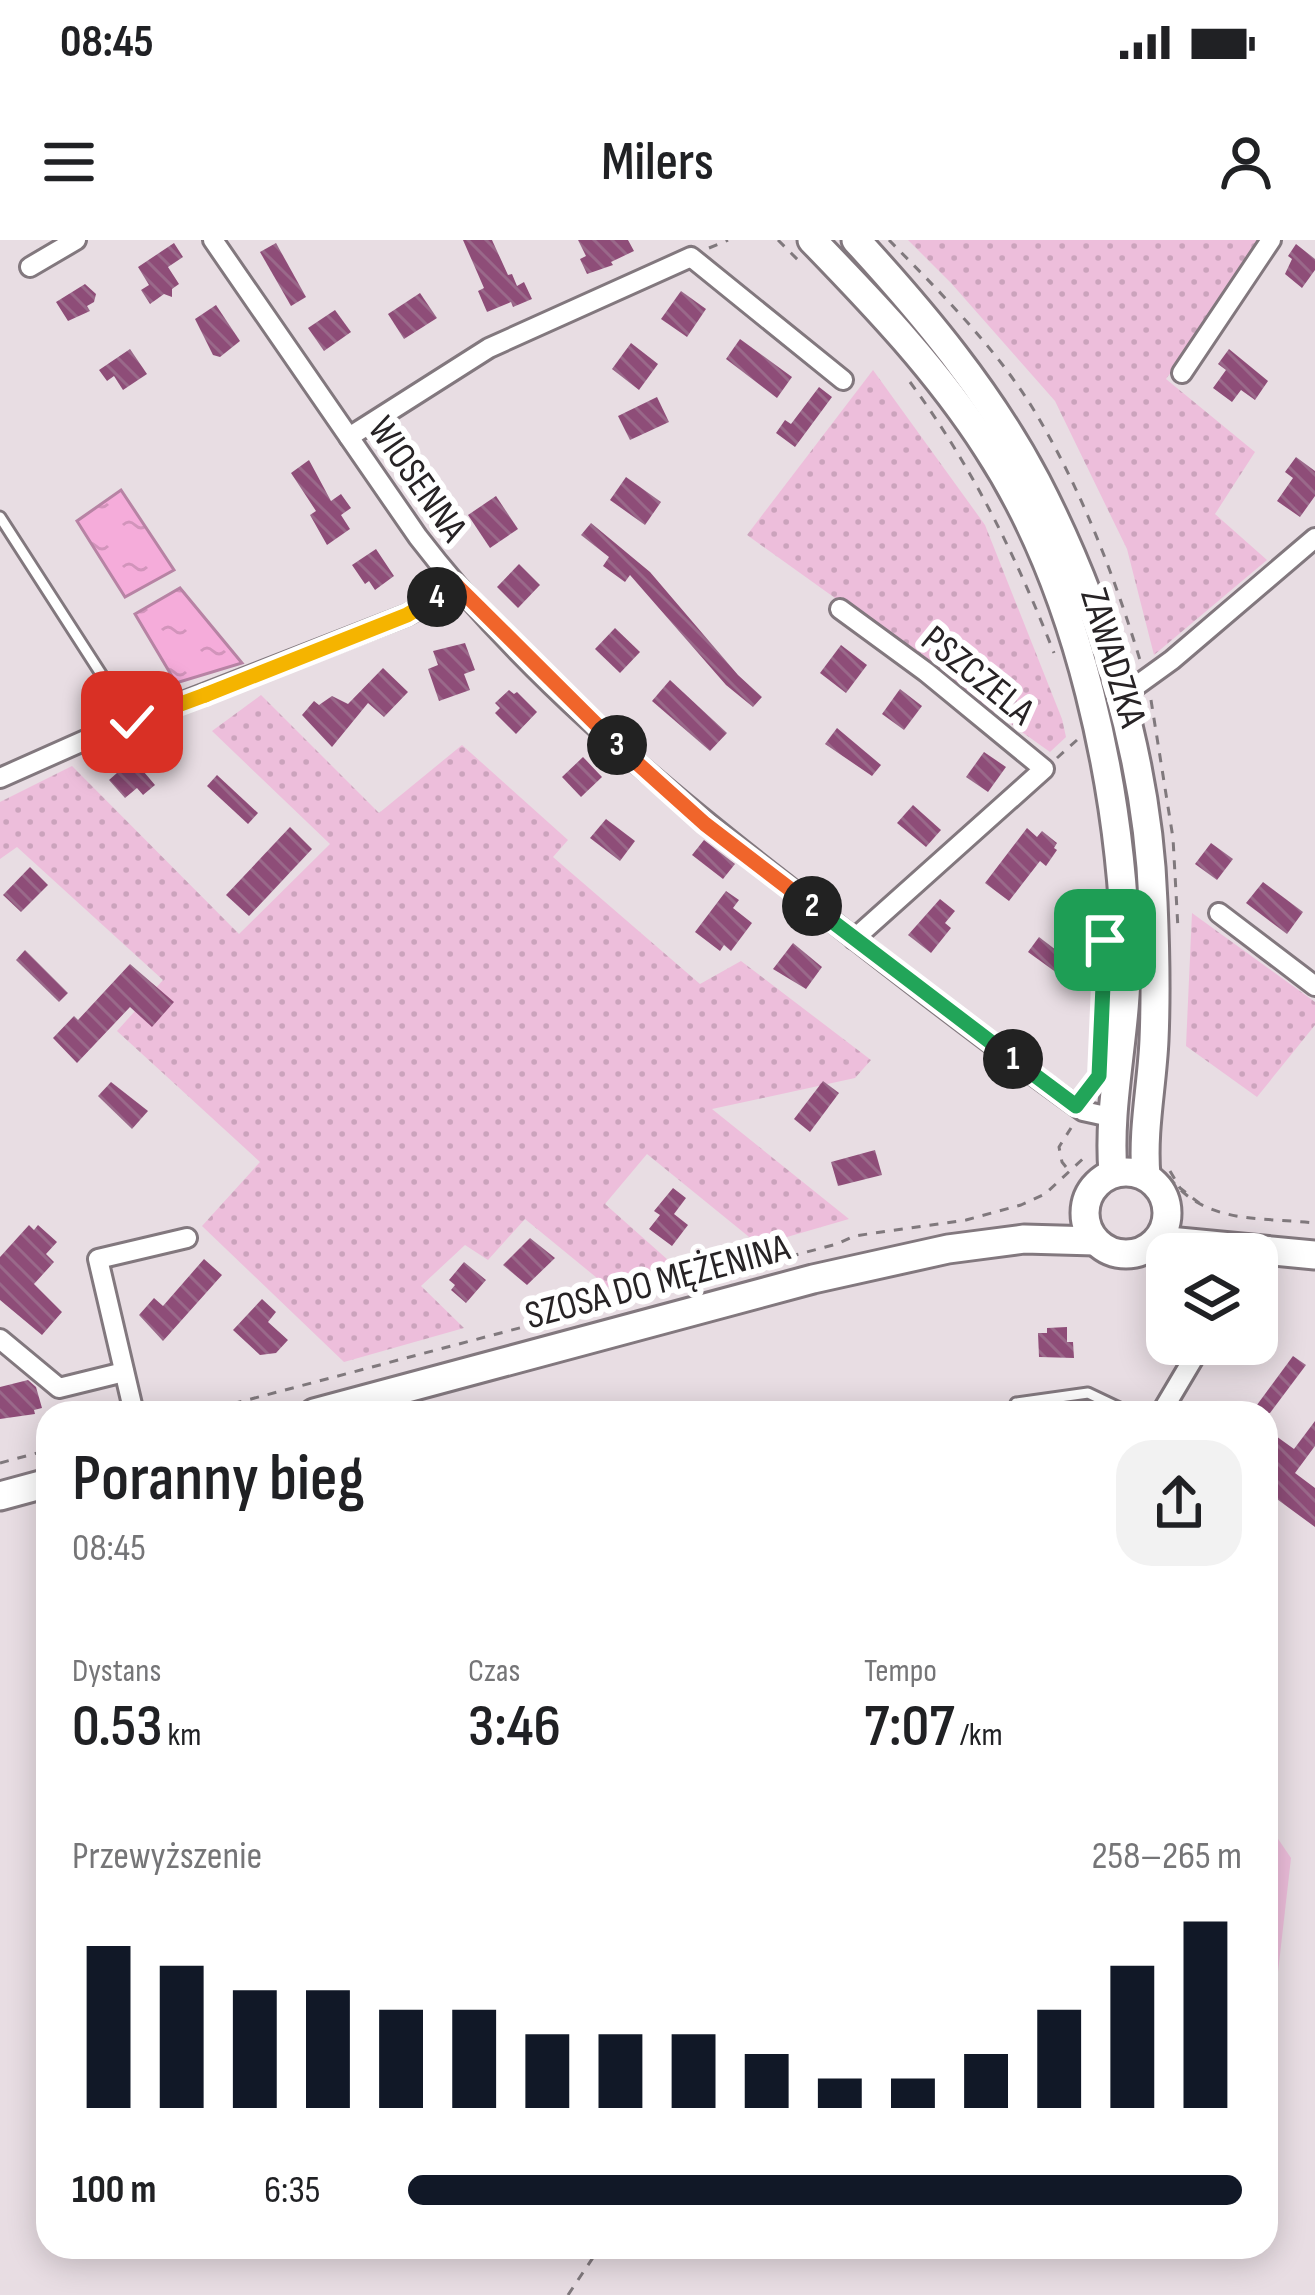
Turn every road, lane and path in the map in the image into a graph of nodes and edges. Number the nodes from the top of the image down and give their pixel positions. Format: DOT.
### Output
graph roads {
  1 [pos="76,240"];
  2 [pos="213,240"];
  3 [pos="778,240"];
  4 [pos="786,240"];
  5 [pos="856,240"];
  6 [pos="1271,240"];
  7 [pos="808,248"];
  8 [pos="30,267"];
  9 [pos="812,273"];
  10 [pos="905,366"];
  11 [pos="1182,373"];
  12 [pos="906,376"];
  13 [pos="843,380"];
  14 [pos="349,437"];
  15 [pos="0,517"];
  16 [pos="1315,538"];
  17 [pos="454,583"];
  18 [pos="840,609"];
  19 [pos="1058,651"];
  20 [pos="1058,663"];
  21 [pos="1118,699"];
  22 [pos="132,722"];
  23 [pos="1078,739"];
  24 [pos="1044,769"];
  25 [pos="0,778"];
  26 [pos="1219,913"];
  27 [pos="854,939"];
  28 [pos="1140,960"];
  29 [pos="1315,986"];
  30 [pos="1114,1118"];
  31 [pos="1144,1146"];
  32 [pos="1107,1159"];
  33 [pos="1157,1173"];
  34 [pos="1199,1205"];
  35 [pos="1084,1209"];
  36 [pos="1168,1211"];
  37 [pos="1315,1223"];
  38 [pos="1160,1233"];
  39 [pos="1206,1233"];
  40 [pos="187,1238"];
  41 [pos="1024,1239"];
  42 [pos="1095,1241"];
  43 [pos="1146,1249"];
  44 [pos="1278,1252"];
  45 [pos="1315,1255"];
  46 [pos="0,1339"];
  47 [pos="1190,1365"];
  48 [pos="124,1372"];
  49 [pos="131,1401"];
  50 [pos="243,1401"];
  51 [pos="359,1401"];
  52 [pos="1030,1401"];
  53 [pos="1105,1401"];
  54 [pos="1168,1401"];
  55 [pos="36,1453"];
  56 [pos="0,1462"];
  57 [pos="36,1487"];
  58 [pos="0,1496"];
  59 [pos="592,2259"];
  60 [pos="568,2295"];
  1 -- 8 [label="street"];
  2 -- 14 [label="street, WIOSENNA"];
  3 -- 9 [label="path"];
  4 -- 7 [label="path"];
  5 -- 21 [label="street, ZAWADZKA"];
  6 -- 11 [label="street"];
  7 -- 28 [label="street, ZAWADZKA"];
  10 -- 19 [label="path"];
  12 -- 20 [label="path"];
  13 -- 14 [label="street"];
  14 -- 17 [label="street, WIOSENNA"];
  15 -- 22 [label="lane"];
  16 -- 21 [label="street"];
  17 -- 22 [label="street"];
  17 -- 27 [label="street, WIOSENNA"];
  18 -- 24 [label="street, PSZCZELA"];
  21 -- 28 [label="street, ZAWADZKA"];
  22 -- 25 [label="street"];
  23 -- 24 [label="path"];
  24 -- 27 [label="street, PSZCZELA"];
  26 -- 29 [label="street"];
  27 -- 30 [label="street, WIOSENNA"];
  28 -- 30 [label="street, ZAWADZKA"];
  28 -- 31 [label="street, ZAWADZKA"];
  30 -- 32 [label="street, ZAWADZKA"];
  31 -- 33 [label="street, ZAWADZKA"];
  31 -- 34 [label="path"];
  32 -- 33 [label="street"];
  32 -- 35 [label="street"];
  32 -- 50 [label="path"];
  33 -- 34 [label="path"];
  33 -- 36 [label="street"];
  34 -- 37 [label="path"];
  35 -- 41 [label="street, SZOSA DO MĘŻENINA"];
  35 -- 42 [label="street"];
  36 -- 38 [label="street"];
  36 -- 39 [label="street"];
  40 -- 48 [label="street"];
  41 -- 42 [label="street, SZOSA DO MĘŻENINA"];
  41 -- 51 [label="street, SZOSA DO MĘŻENINA"];
  42 -- 43 [label="street"];
  44 -- 45 [label="street"];
  46 -- 48 [label="street"];
  47 -- 54 [label="street"];
  48 -- 49 [label="street"];
  52 -- 53 [label="lane"];
  55 -- 56 [label="path"];
  57 -- 58 [label="street"];
  59 -- 60 [label="path"];
}
